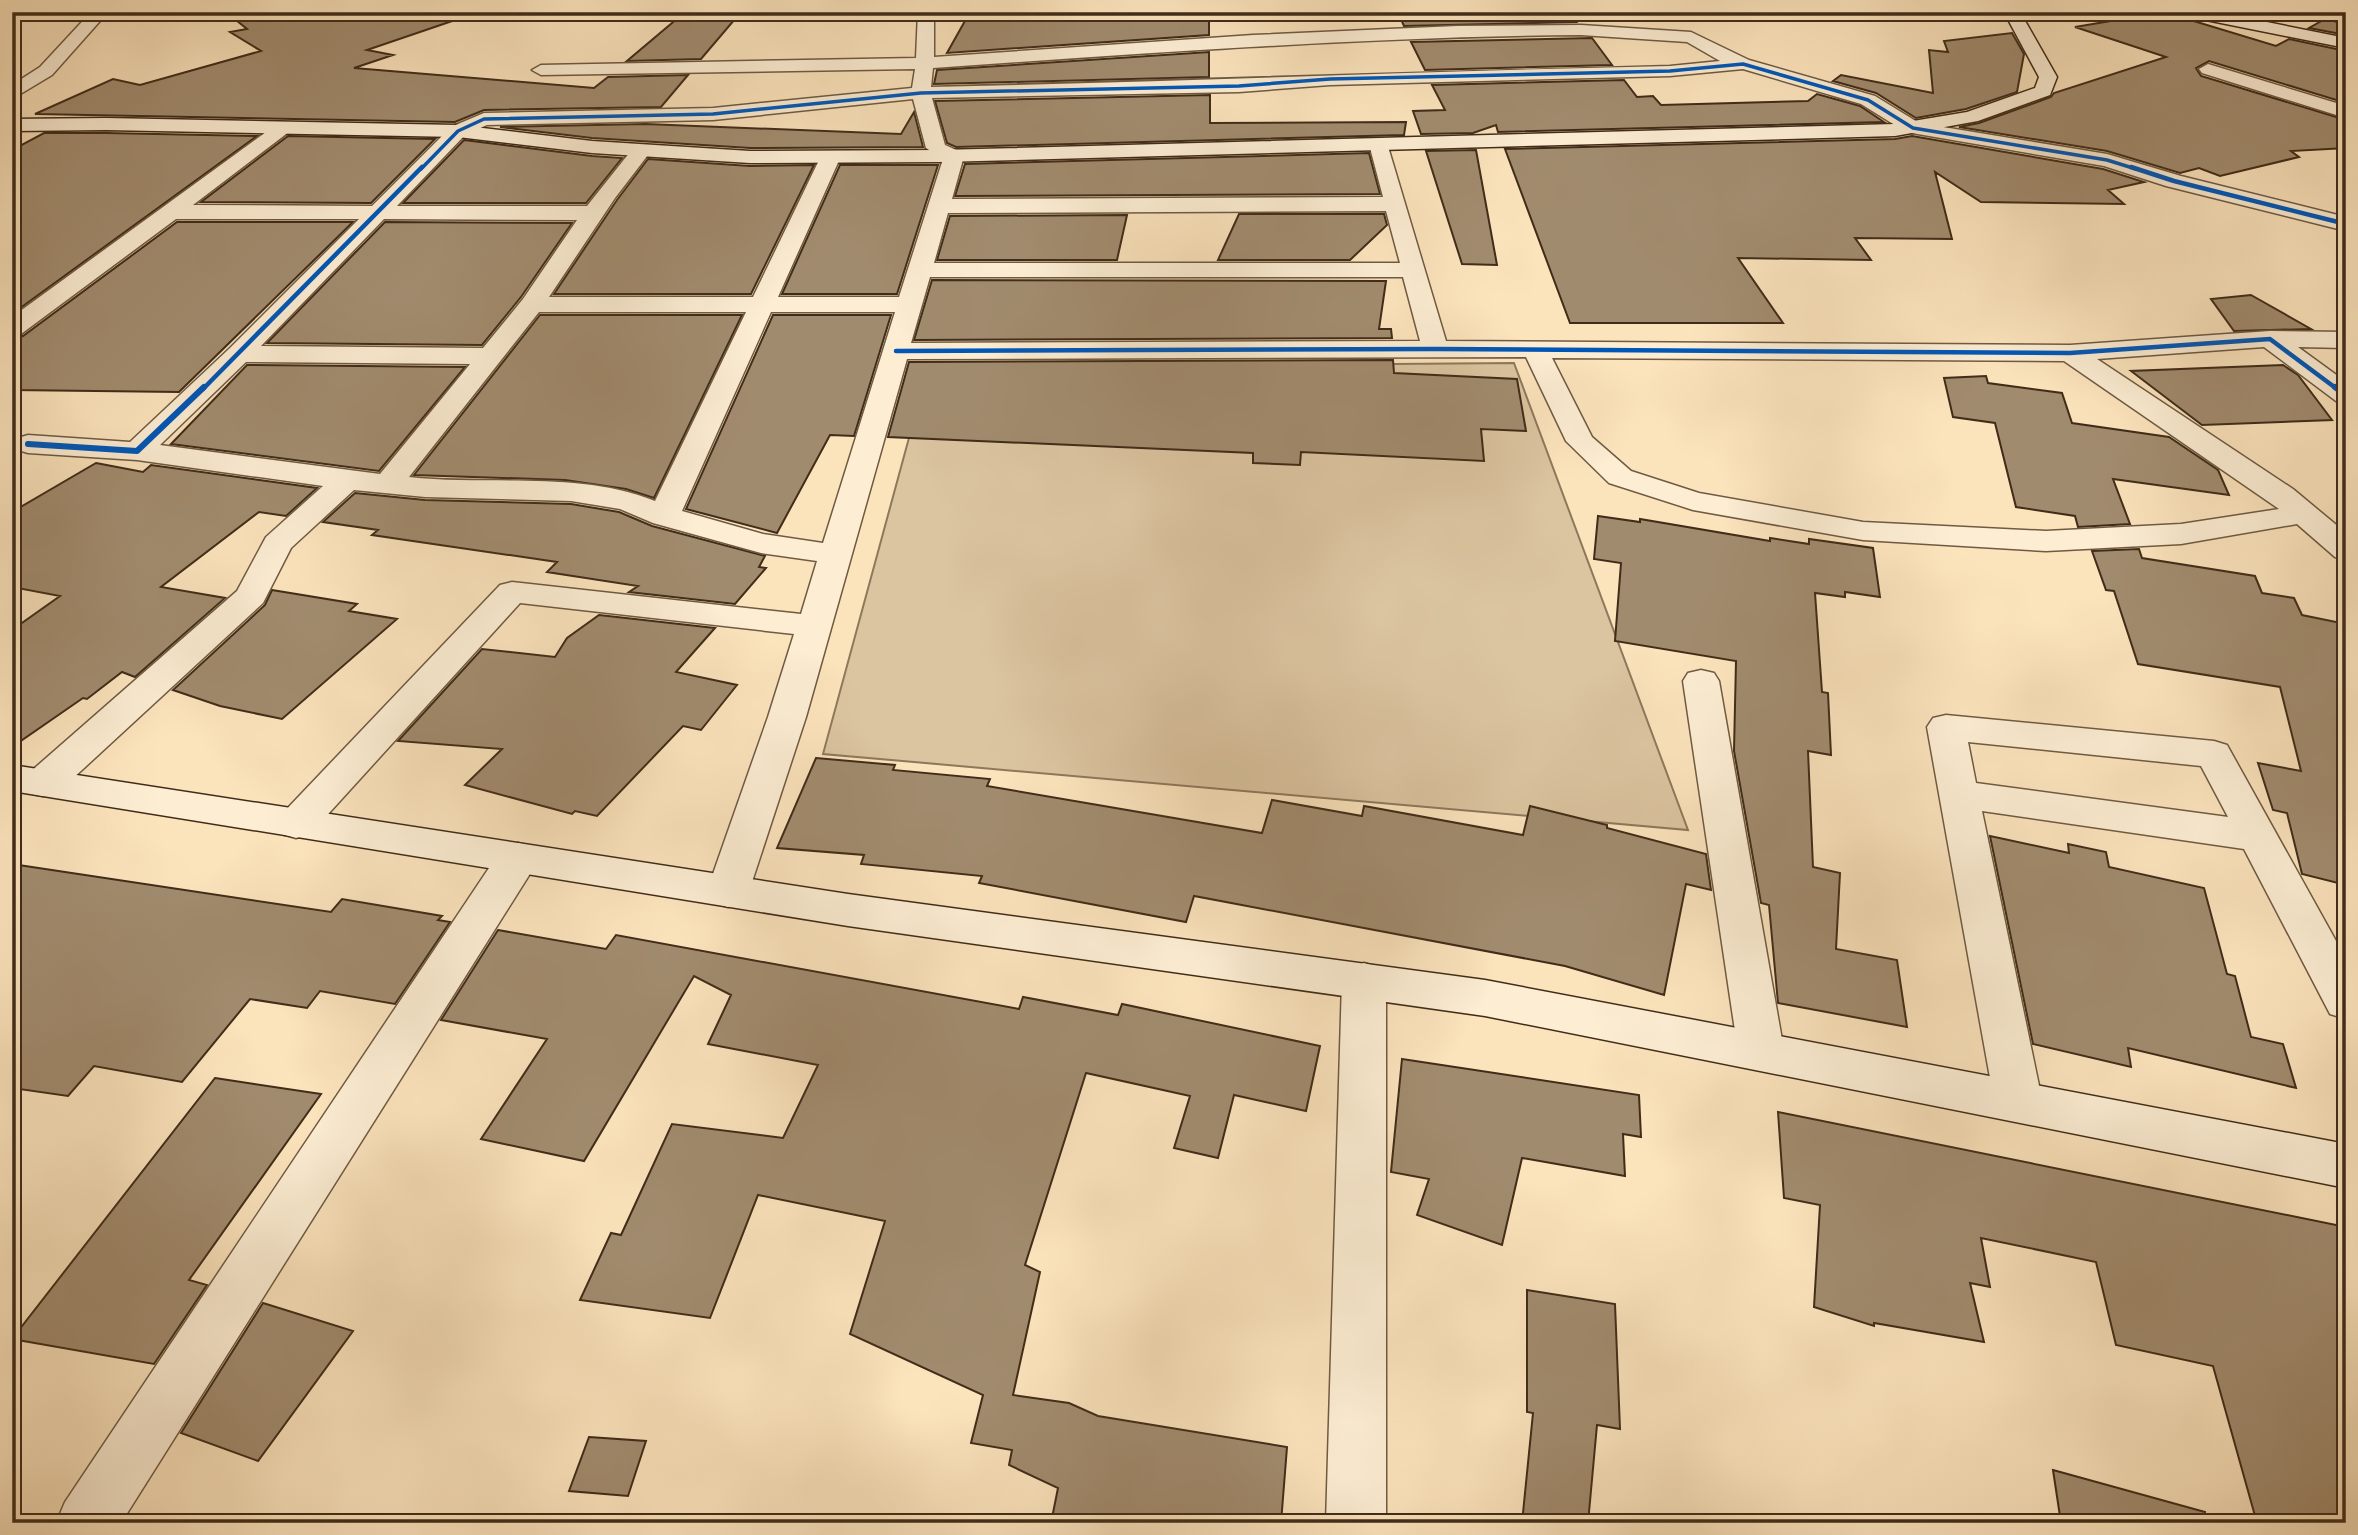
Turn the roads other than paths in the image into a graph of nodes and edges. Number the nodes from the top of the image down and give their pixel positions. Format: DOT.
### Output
graph roads {
  1 [pos="100,12"];
  2 [pos="926,12"];
  3 [pos="1444,12"];
  4 [pos="2012,12"];
  5 [pos="2191,12"];
  6 [pos="1650,17"];
  7 [pos="1457,31"];
  8 [pos="1691,37"];
  9 [pos="2346,43"];
  10 [pos="925,63"];
  11 [pos="1743,64"];
  12 [pos="2208,69"];
  13 [pos="541,70"];
  14 [pos="12,93"];
  15 [pos="922,93"];
  16 [pos="2346,112"];
  17 [pos="12,125"];
  18 [pos="284,128"];
  19 [pos="1913,128"];
  20 [pos="458,131"];
  21 [pos="1379,144"];
  22 [pos="641,151"];
  23 [pos="831,156"];
  24 [pos="954,156"];
  25 [pos="1396,204"];
  26 [pos="939,206"];
  27 [pos="167,212"];
  28 [pos="379,212"];
  29 [pos="594,213"];
  30 [pos="2346,224"];
  31 [pos="920,270"];
  32 [pos="1414,270"];
  33 [pos="532,304"];
  34 [pos="762,305"];
  35 [pos="910,305"];
  36 [pos="12,329"];
  37 [pos="2270,339"];
  38 [pos="2346,340"];
  39 [pos="1435,349"];
  40 [pos="1535,349"];
  41 [pos="896,351"];
  42 [pos="2070,353"];
  43 [pos="239,354"];
  44 [pos="491,356"];
  45 [pos="2346,395"];
  46 [pos="17,442"];
  47 [pos="137,451"];
  48 [pos="347,480"];
  49 [pos="388,484"];
  50 [pos="2304,514"];
  51 [pos="664,516"];
  52 [pos="2346,550"];
  53 [pos="835,554"];
  54 [pos="814,626"];
  55 [pos="1701,681"];
  56 [pos="28,780"];
  57 [pos="1959,794"];
  58 [pos="296,824"];
  59 [pos="2258,836"];
  60 [pos="518,858"];
  61 [pos="728,891"];
  62 [pos="1364,981"];
  63 [pos="2346,1001"];
  64 [pos="1761,1051"];
  65 [pos="2018,1100"];
  66 [pos="2346,1166"];
  67 [pos="86,1523"];
  68 [pos="1356,1523"];
  1 -- 14 [label="street"];
  2 -- 10 [label="street"];
  3 -- 7 [label="street"];
  4 -- 19 [label="street"];
  5 -- 9 [label="street"];
  6 -- 8 [label="street"];
  7 -- 8 [label="street"];
  7 -- 10 [label="street"];
  8 -- 11 [label="street"];
  10 -- 13 [label="street"];
  10 -- 15 [label="street"];
  11 -- 15 [label="street"];
  11 -- 19 [label="street"];
  12 -- 16 [label="street"];
  15 -- 20 [label="street"];
  15 -- 24 [label="street"];
  17 -- 18 [label="street"];
  18 -- 20 [label="street"];
  18 -- 27 [label="street"];
  19 -- 21 [label="street"];
  19 -- 30 [label="street"];
  20 -- 22 [label="street"];
  20 -- 28 [label="street"];
  21 -- 24 [label="street"];
  21 -- 25 [label="street"];
  22 -- 23 [label="street"];
  22 -- 29 [label="street"];
  23 -- 24 [label="street"];
  23 -- 34 [label="street"];
  24 -- 26 [label="street"];
  25 -- 26 [label="street"];
  25 -- 32 [label="street"];
  26 -- 31 [label="street"];
  27 -- 28 [label="street"];
  27 -- 36 [label="street"];
  28 -- 29 [label="street"];
  28 -- 43 [label="street"];
  29 -- 33 [label="street"];
  31 -- 32 [label="street"];
  31 -- 35 [label="street"];
  32 -- 39 [label="street"];
  33 -- 34 [label="street"];
  33 -- 44 [label="street"];
  34 -- 35 [label="street"];
  34 -- 51 [label="street"];
  35 -- 41 [label="street"];
  37 -- 38 [label="street"];
  37 -- 42 [label="street"];
  37 -- 45 [label="street"];
  39 -- 40 [label="street"];
  39 -- 41 [label="street"];
  40 -- 42 [label="street"];
  40 -- 50 [label="street"];
  41 -- 53 [label="street"];
  42 -- 50 [label="street"];
  43 -- 44 [label="street"];
  43 -- 47 [label="street"];
  44 -- 49 [label="street"];
  46 -- 47 [label="street"];
  47 -- 48 [label="street"];
  48 -- 49 [label="street"];
  48 -- 56 [label="street"];
  49 -- 51 [label="street"];
  50 -- 52 [label="street"];
  51 -- 53 [label="street"];
  53 -- 54 [label="street"];
  54 -- 58 [label="street"];
  54 -- 61 [label="street"];
  55 -- 64 [label="street"];
  56 -- 58 [label="street"];
  57 -- 59 [label="street"];
  57 -- 59 [label="street"];
  57 -- 65 [label="street"];
  58 -- 60 [label="street"];
  59 -- 63 [label="street"];
  60 -- 61 [label="street"];
  60 -- 67 [label="street"];
  61 -- 62 [label="street"];
  62 -- 64 [label="street"];
  62 -- 68 [label="street"];
  64 -- 65 [label="street"];
  65 -- 66 [label="street"];
}
